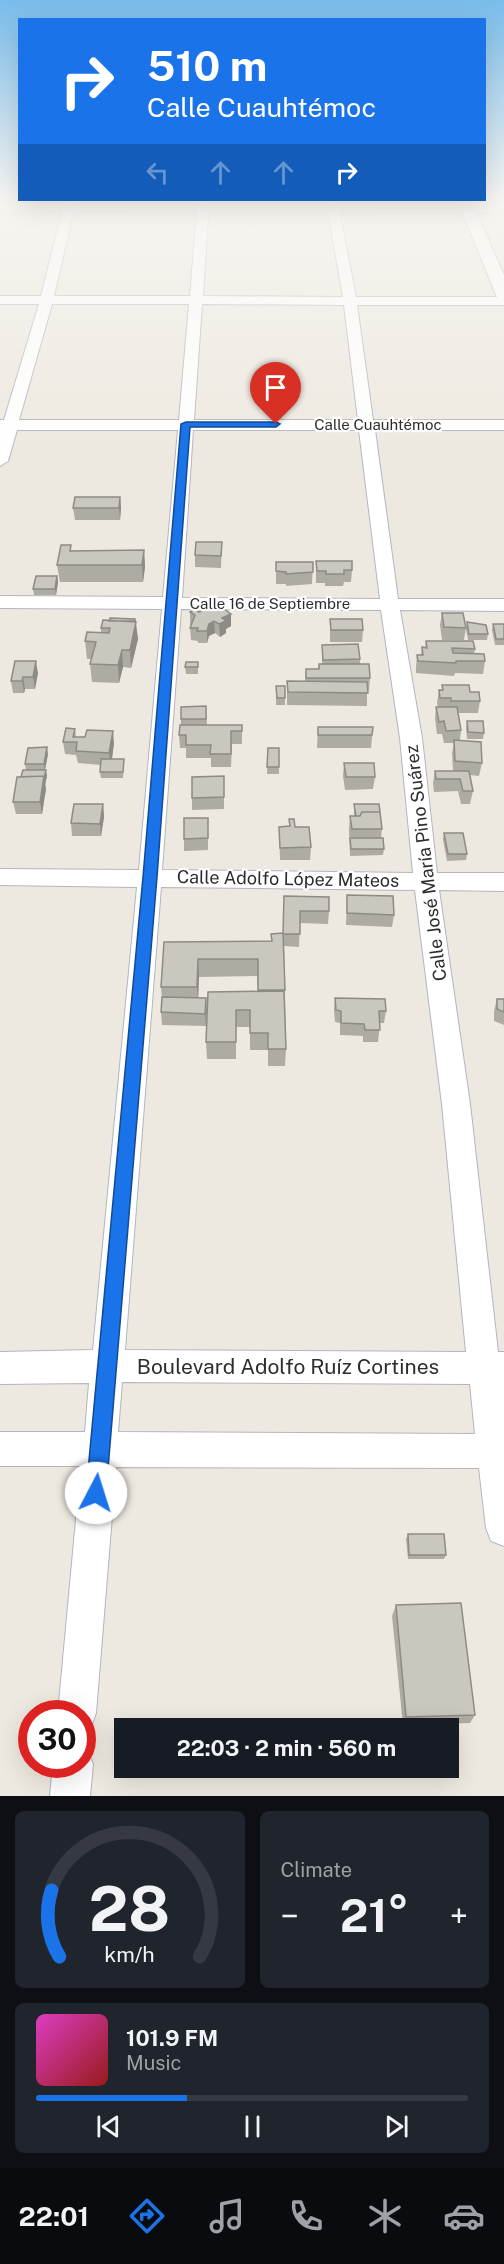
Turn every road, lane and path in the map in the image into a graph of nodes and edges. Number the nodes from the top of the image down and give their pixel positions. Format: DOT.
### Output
graph roads {
  1 [pos="51,283"];
  2 [pos="197,283"];
  3 [pos="347,283"];
  4 [pos="0,300"];
  5 [pos="47,300"];
  6 [pos="196,300"];
  7 [pos="350,300"];
  8 [pos="504,301"];
  9 [pos="186,424"];
  10 [pos="365,424"];
  11 [pos="5,425"];
  12 [pos="504,425"];
  13 [pos="0,461"];
  14 [pos="0,602"];
  15 [pos="171,603"];
  16 [pos="390,605"];
  17 [pos="504,605"];
  18 [pos="0,877"];
  19 [pos="150,877"];
  20 [pos="426,881"];
  21 [pos="504,882"];
  22 [pos="106,1366"];
  23 [pos="0,1368"];
  24 [pos="494,1368"];
  25 [pos="0,1449"];
  26 [pos="99,1449"];
  27 [pos="500,1451"];
  28 [pos="504,1528"];
  29 [pos="78,1700"];
  30 [pos="72,1778"];
  31 [pos="70,1796"];
  1 -- 5 [label="street"];
  2 -- 6 [label="street"];
  3 -- 7 [label="street, Calle José María Pino Suárez"];
  4 -- 5 [label="street"];
  5 -- 6 [label="street"];
  5 -- 11 [label="street"];
  6 -- 7 [label="street"];
  6 -- 9 [label="street"];
  7 -- 8 [label="street"];
  7 -- 10 [label="street, Calle José María Pino Suárez"];
  9 -- 10 [label="street, Calle Cuauhtémoc"];
  9 -- 11 [label="street, Calle Cuauhtémoc"];
  9 -- 15 [label="street"];
  10 -- 12 [label="street, Calle Cuauhtémoc"];
  10 -- 16 [label="street, Calle José María Pino Suárez"];
  11 -- 13 [label="street"];
  14 -- 15 [label="street, Calle 16 de Septiembre"];
  15 -- 16 [label="street, Calle 16 de Septiembre"];
  15 -- 19 [label="street"];
  16 -- 17 [label="street, Calle 16 de Septiembre"];
  16 -- 20 [label="street, Calle José María Pino Suárez"];
  18 -- 19 [label="street, Calle Adolfo López Mateos"];
  19 -- 20 [label="street, Calle Adolfo López Mateos"];
  19 -- 22 [label="street"];
  20 -- 21 [label="street, Calle Adolfo López Mateos"];
  20 -- 24 [label="street, Calle José María Pino Suárez"];
  22 -- 23 [label="street, Boulevard Adolfo Ruíz Cortines"];
  22 -- 24 [label="street, Boulevard Adolfo Ruíz Cortines"];
  22 -- 26 [label="street"];
  24 -- 27 [label="street, Calle José María Pino Suárez"];
  25 -- 26 [label="street"];
  26 -- 27 [label="street"];
  26 -- 29 [label="street"];
  27 -- 28 [label="street, Calle José María Pino Suárez"];
  30 -- 31 [label="street"];
}
